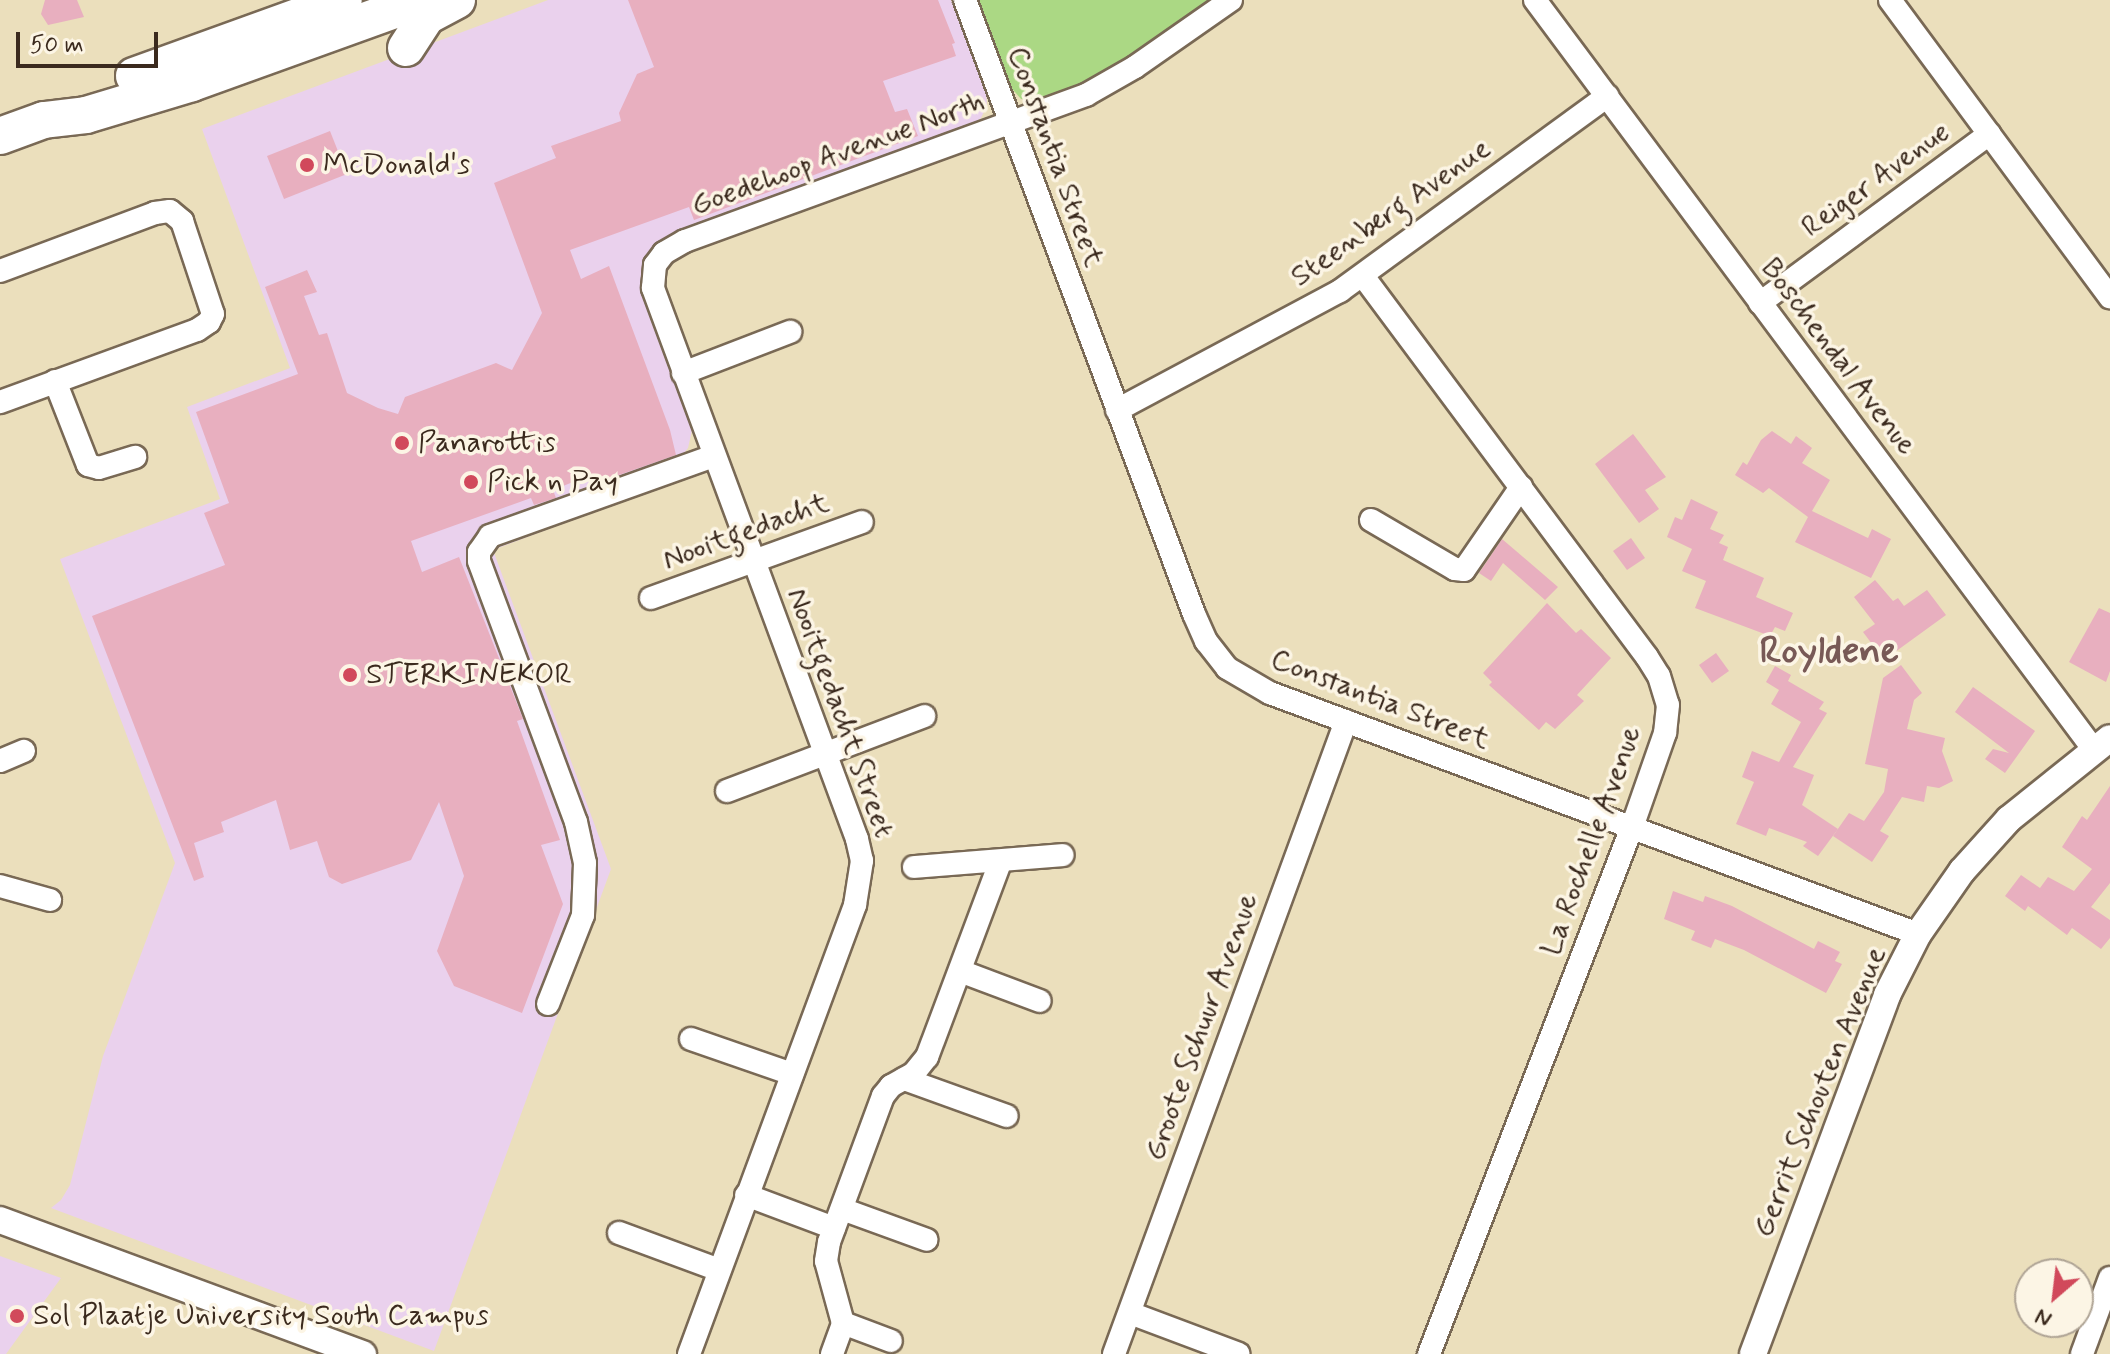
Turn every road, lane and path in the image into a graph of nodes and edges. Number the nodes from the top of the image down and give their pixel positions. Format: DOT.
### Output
graph roads {
  1 [pos="344,0"];
  2 [pos="423,0"];
  3 [pos="457,0"];
  4 [pos="965,0"];
  5 [pos="1231,0"];
  6 [pos="1535,0"];
  7 [pos="1890,0"];
  8 [pos="406,48"];
  9 [pos="1607,96"];
  10 [pos="44,120"];
  11 [pos="1011,122"];
  12 [pos="1989,134"];
  13 [pos="0,136"];
  14 [pos="685,241"];
  15 [pos="0,271"];
  16 [pos="1363,276"];
  17 [pos="2110,297"];
  18 [pos="1760,303"];
  19 [pos="790,332"];
  20 [pos="683,373"];
  21 [pos="55,381"];
  22 [pos="0,400"];
  23 [pos="1117,410"];
  24 [pos="714,456"];
  25 [pos="135,457"];
  26 [pos="1521,487"];
  27 [pos="1371,520"];
  28 [pos="862,522"];
  29 [pos="754,563"];
  30 [pos="651,598"];
  31 [pos="924,716"];
  32 [pos="1346,721"];
  33 [pos="2102,744"];
  34 [pos="24,751"];
  35 [pos="825,754"];
  36 [pos="0,761"];
  37 [pos="727,791"];
  38 [pos="1632,827"];
  39 [pos="1063,855"];
  40 [pos="1000,863"];
  41 [pos="914,867"];
  42 [pos="0,886"];
  43 [pos="50,900"];
  44 [pos="1918,934"];
  45 [pos="960,971"];
  46 [pos="1040,1001"];
  47 [pos="548,1004"];
  48 [pos="691,1039"];
  49 [pos="792,1074"];
  50 [pos="904,1079"];
  51 [pos="1007,1116"];
  52 [pos="746,1195"];
  53 [pos="838,1219"];
  54 [pos="0,1220"];
  55 [pos="619,1233"];
  56 [pos="927,1240"];
  57 [pos="719,1270"];
  58 [pos="2110,1278"];
  59 [pos="1130,1313"];
  60 [pos="843,1323"];
  61 [pos="891,1341"];
  62 [pos="363,1354"];
  63 [pos="689,1354"];
  64 [pos="832,1354"];
  65 [pos="1114,1354"];
  66 [pos="1239,1354"];
  67 [pos="1429,1354"];
  68 [pos="1753,1354"];
  69 [pos="2082,1354"];
  1 -- 10 [label="highway"];
  2 -- 10 [label="highway"];
  3 -- 8 [label="highway"];
  4 -- 11 [label="street, Constantia Street"];
  5 -- 11 [label="street, Goedehoop Avenue North"];
  6 -- 9 [label="street, Boschendal Avenue"];
  7 -- 12 [label="street"];
  9 -- 16 [label="street, Steenberg Avenue"];
  9 -- 18 [label="street, Boschendal Avenue"];
  10 -- 13 [label="highway"];
  11 -- 14 [label="street, Goedehoop Avenue North"];
  11 -- 23 [label="street, Constantia Street"];
  12 -- 17 [label="street"];
  12 -- 18 [label="street, Reiger Avenue"];
  14 -- 20 [label="street, Nooitgedacht Street"];
  15 -- 21 [label="street"];
  16 -- 23 [label="street, Steenberg Avenue"];
  16 -- 26 [label="street, La Rochelle Avenue"];
  18 -- 33 [label="street, Boschendal Avenue"];
  19 -- 20 [label="street"];
  20 -- 24 [label="street, Nooitgedacht Street"];
  21 -- 22 [label="street"];
  21 -- 25 [label="street"];
  23 -- 32 [label="street, Constantia Street"];
  24 -- 29 [label="street, Nooitgedacht Street"];
  24 -- 47 [label="street"];
  26 -- 27 [label="street"];
  26 -- 38 [label="street, La Rochelle Avenue"];
  28 -- 29 [label="street, Nooitgedacht"];
  29 -- 30 [label="street, Nooitgedacht"];
  29 -- 35 [label="street, Nooitgedacht Street"];
  31 -- 35 [label="street"];
  32 -- 38 [label="street, Constantia Street"];
  32 -- 59 [label="street, Groote Schuur Avenue"];
  33 -- 44 [label="street, Gerrit Schouten Avenue"];
  34 -- 36 [label="street"];
  35 -- 37 [label="street"];
  35 -- 49 [label="street, Nooitgedacht Street"];
  38 -- 44 [label="street, Constantia Street"];
  38 -- 67 [label="street, La Rochelle Avenue"];
  39 -- 40 [label="street"];
  40 -- 41 [label="street"];
  40 -- 45 [label="street"];
  42 -- 43 [label="street"];
  44 -- 68 [label="street, Gerrit Schouten Avenue"];
  45 -- 46 [label="street"];
  45 -- 50 [label="street"];
  48 -- 49 [label="street"];
  49 -- 52 [label="street, Nooitgedacht Street"];
  50 -- 51 [label="street"];
  50 -- 53 [label="street"];
  52 -- 53 [label="street"];
  52 -- 57 [label="street, Nooitgedacht Street"];
  53 -- 56 [label="street"];
  53 -- 60 [label="street"];
  54 -- 62 [label="street"];
  55 -- 57 [label="street"];
  57 -- 63 [label="street, Nooitgedacht Street"];
  58 -- 69 [label="street"];
  59 -- 65 [label="street, Groote Schuur Avenue"];
  59 -- 66 [label="street"];
  60 -- 61 [label="street"];
  60 -- 64 [label="street"];
}
